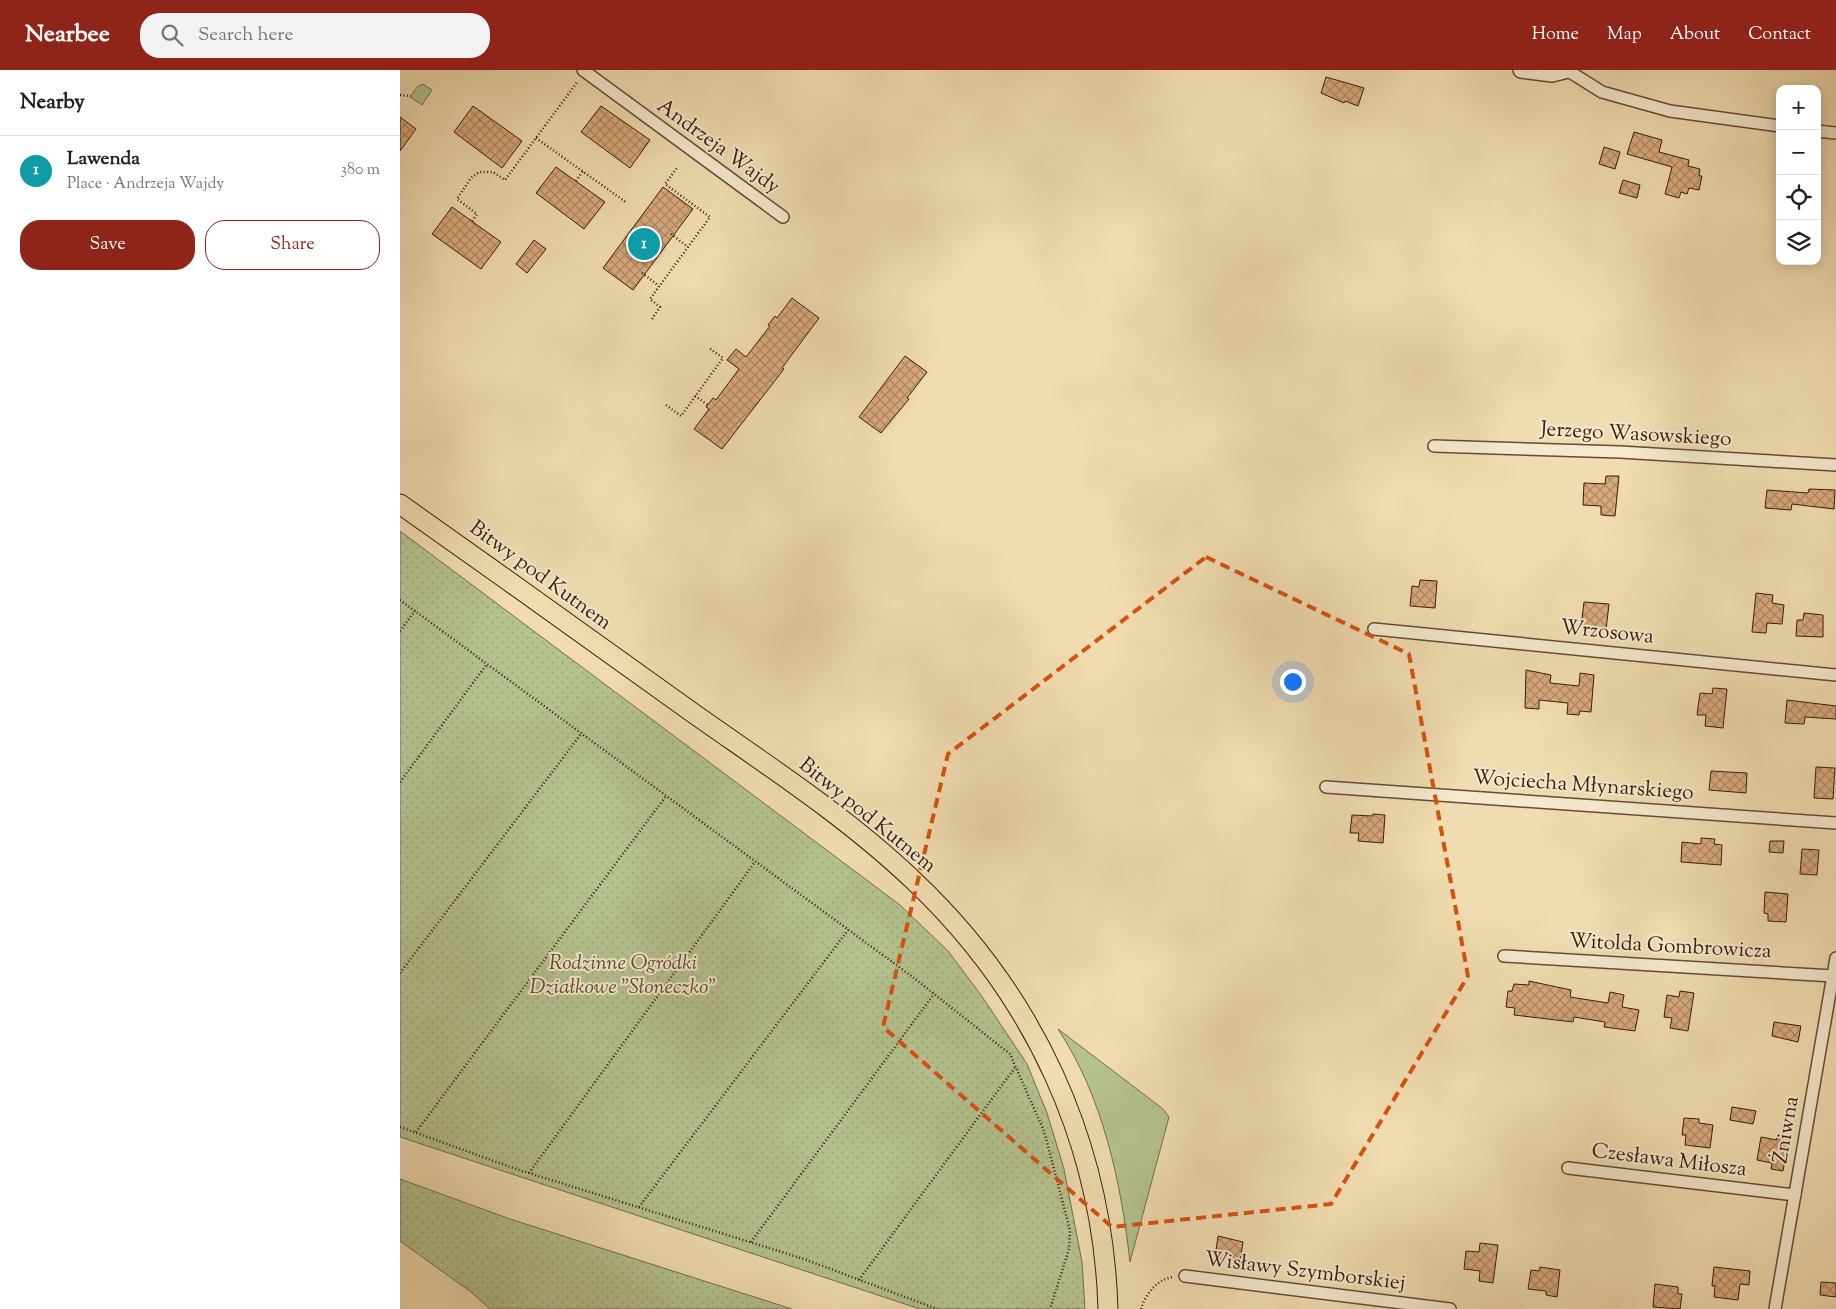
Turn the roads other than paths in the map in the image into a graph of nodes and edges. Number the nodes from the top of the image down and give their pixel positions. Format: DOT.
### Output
graph roads {
  1 [pos="582,70"];
  2 [pos="1521,70"];
  3 [pos="1567,70"];
  4 [pos="1776,125"];
  5 [pos="1821,131"];
  6 [pos="1836,133"];
  7 [pos="783,217"];
  8 [pos="1434,446"];
  9 [pos="1836,465"];
  10 [pos="400,504"];
  11 [pos="1374,630"];
  12 [pos="1836,675"];
  13 [pos="1326,787"];
  14 [pos="1836,823"];
  15 [pos="1504,956"];
  16 [pos="1836,958"];
  17 [pos="1833,976"];
  18 [pos="1568,1168"];
  19 [pos="1795,1195"];
  20 [pos="1185,1276"];
  21 [pos="1108,1309"];
  22 [pos="1450,1309"];
  23 [pos="1775,1309"];
  1 -- 7 [label="street, Andrzeja Wajdy"];
  2 -- 3 [label="street"];
  3 -- 4 [label="street"];
  5 -- 6 [label="street"];
  8 -- 9 [label="street, Jerzego Wasowskiego"];
  10 -- 21 [label="main road, Bitwy pod Kutnem"];
  11 -- 12 [label="street, Wrzosowa"];
  13 -- 14 [label="street, Wojciecha Młynarskiego"];
  15 -- 17 [label="street, Witolda Gombrowicza"];
  16 -- 17 [label="street, Żniwna"];
  17 -- 19 [label="street, Żniwna"];
  18 -- 19 [label="street, Czesława Miłosza"];
  19 -- 23 [label="street, Żniwna"];
  20 -- 22 [label="street, Wisławy Szymborskiej"];
}
